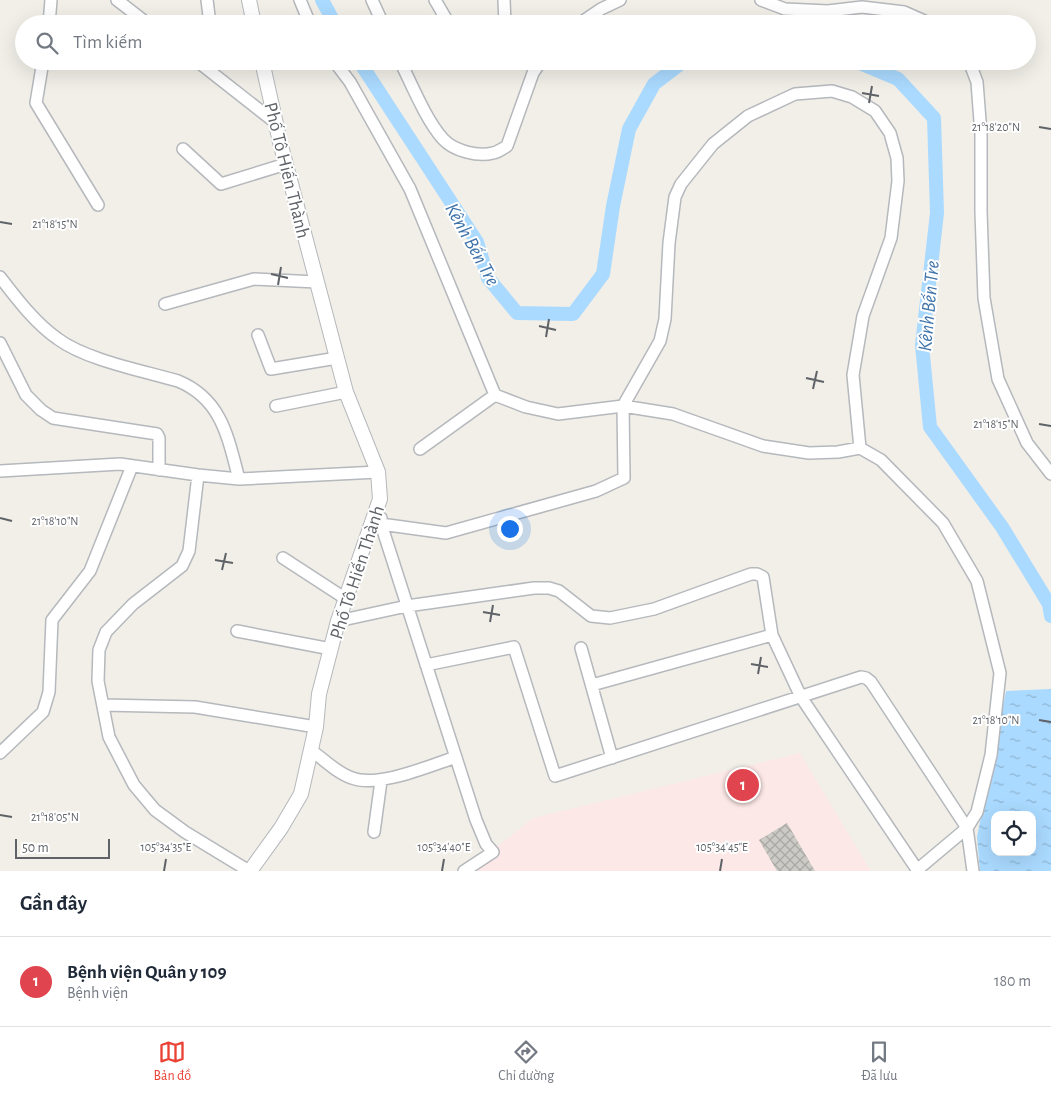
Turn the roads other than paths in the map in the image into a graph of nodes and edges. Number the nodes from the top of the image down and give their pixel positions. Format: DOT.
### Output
graph roads {
  1 [pos="50,0"];
  2 [pos="207,0"];
  3 [pos="249,0"];
  4 [pos="300,0"];
  5 [pos="372,0"];
  6 [pos="436,0"];
  7 [pos="504,0"];
  8 [pos="620,0"];
  9 [pos="761,0"];
  10 [pos="121,1"];
  11 [pos="49,15"];
  12 [pos="137,15"];
  13 [pos="209,15"];
  14 [pos="252,15"];
  15 [pos="306,15"];
  16 [pos="379,15"];
  17 [pos="444,15"];
  18 [pos="505,15"];
  19 [pos="592,15"];
  20 [pos="910,15"];
  21 [pos="42,70"];
  22 [pos="210,70"];
  23 [pos="264,70"];
  24 [pos="341,70"];
  25 [pos="405,70"];
  26 [pos="535,70"];
  27 [pos="972,70"];
  28 [pos="276,124"];
  29 [pos="183,149"];
  30 [pos="286,164"];
  31 [pos="98,205"];
  32 [pos="0,277"];
  33 [pos="317,282"];
  34 [pos="165,304"];
  35 [pos="258,335"];
  36 [pos="0,343"];
  37 [pos="337,358"];
  38 [pos="346,392"];
  39 [pos="495,395"];
  40 [pos="276,406"];
  41 [pos="623,406"];
  42 [pos="860,448"];
  43 [pos="420,449"];
  44 [pos="132,466"];
  45 [pos="0,470"];
  46 [pos="159,470"];
  47 [pos="378,472"];
  48 [pos="1051,474"];
  49 [pos="198,476"];
  50 [pos="239,479"];
  51 [pos="380,499"];
  52 [pos="381,524"];
  53 [pos="283,558"];
  54 [pos="346,599"];
  55 [pos="407,606"];
  56 [pos="338,621"];
  57 [pos="237,631"];
  58 [pos="772,635"];
  59 [pos="581,648"];
  60 [pos="331,649"];
  61 [pos="426,665"];
  62 [pos="592,685"];
  63 [pos="801,697"];
  64 [pos="103,705"];
  65 [pos="316,727"];
  66 [pos="311,750"];
  67 [pos="0,753"];
  68 [pos="456,757"];
  69 [pos="612,758"];
  70 [pos="381,781"];
  71 [pos="967,828"];
  72 [pos="374,832"];
  73 [pos="918,870"];
  74 [pos="249,871"];
  75 [pos="464,871"];
  76 [pos="973,871"];
  1 -- 11 [label="street"];
  2 -- 13 [label="street"];
  3 -- 14 [label="street"];
  4 -- 15 [label="street"];
  5 -- 16 [label="street"];
  6 -- 17 [label="street"];
  7 -- 18 [label="street"];
  8 -- 19 [label="street"];
  9 -- 20 [label="street"];
  10 -- 12 [label="street"];
  21 -- 31 [label="street"];
  22 -- 28 [label="street"];
  23 -- 28 [label="street, Phố Tô Hiến Thành"];
  24 -- 39 [label="street"];
  25 -- 26 [label="street"];
  27 -- 48 [label="street"];
  28 -- 30 [label="street, Phố Tô Hiến Thành"];
  29 -- 30 [label="street"];
  30 -- 33 [label="street, Phố Tô Hiến Thành"];
  32 -- 50 [label="street"];
  33 -- 34 [label="street"];
  33 -- 37 [label="street, Phố Tô Hiến Thành"];
  35 -- 37 [label="street"];
  36 -- 46 [label="street"];
  37 -- 38 [label="street, Phố Tô Hiến Thành"];
  38 -- 40 [label="street"];
  38 -- 47 [label="street, Phố Tô Hiến Thành"];
  39 -- 41 [label="street"];
  39 -- 43 [label="street"];
  41 -- 42 [label="street"];
  41 -- 42 [label="street"];
  41 -- 52 [label="street"];
  42 -- 71 [label="street"];
  44 -- 45 [label="street"];
  44 -- 46 [label="street"];
  44 -- 67 [label="street"];
  46 -- 49 [label="street"];
  47 -- 50 [label="street"];
  47 -- 51 [label="street, Phố Tô Hiến Thành"];
  49 -- 50 [label="street"];
  49 -- 64 [label="street"];
  51 -- 52 [label="street"];
  51 -- 54 [label="street, Phố Tô Hiến Thành"];
  52 -- 55 [label="street"];
  53 -- 54 [label="street"];
  54 -- 56 [label="street, Phố Tô Hiến Thành"];
  55 -- 56 [label="street"];
  55 -- 58 [label="street"];
  55 -- 61 [label="street"];
  56 -- 60 [label="street, Phố Tô Hiến Thành"];
  57 -- 60 [label="street"];
  58 -- 62 [label="street"];
  58 -- 63 [label="street"];
  59 -- 62 [label="street"];
  60 -- 65 [label="street, Phố Tô Hiến Thành"];
  61 -- 68 [label="street"];
  61 -- 69 [label="street"];
  62 -- 69 [label="street"];
  63 -- 69 [label="street"];
  63 -- 71 [label="street"];
  63 -- 73 [label="street"];
  64 -- 65 [label="street"];
  64 -- 74 [label="street"];
  65 -- 66 [label="street, Phố Tô Hiến Thành"];
  66 -- 70 [label="street"];
  66 -- 74 [label="street, Phố Tô Hiến Thành"];
  68 -- 70 [label="street"];
  68 -- 75 [label="street"];
  70 -- 72 [label="street"];
  71 -- 73 [label="street"];
  71 -- 76 [label="street"];
}
